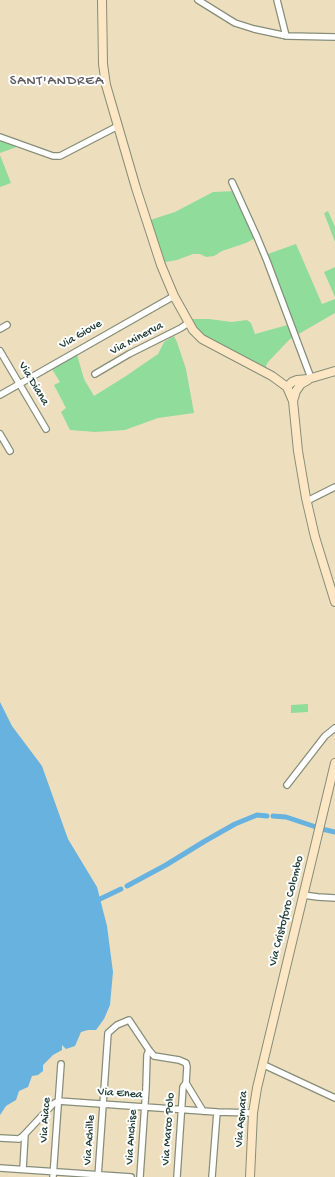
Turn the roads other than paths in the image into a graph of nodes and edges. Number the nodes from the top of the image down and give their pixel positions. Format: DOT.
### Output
graph roads {
  1 [pos="102,0"];
  2 [pos="198,0"];
  3 [pos="277,0"];
  4 [pos="286,36"];
  5 [pos="335,37"];
  6 [pos="118,126"];
  7 [pos="0,137"];
  8 [pos="232,182"];
  9 [pos="174,296"];
  10 [pos="188,323"];
  11 [pos="7,325"];
  12 [pos="0,329"];
  13 [pos="0,351"];
  14 [pos="335,371"];
  15 [pos="95,374"];
  16 [pos="272,376"];
  17 [pos="310,379"];
  18 [pos="299,382"];
  19 [pos="20,384"];
  20 [pos="287,387"];
  21 [pos="0,395"];
  22 [pos="293,401"];
  23 [pos="46,429"];
  24 [pos="0,434"];
  25 [pos="10,451"];
  26 [pos="335,487"];
  27 [pos="307,501"];
  28 [pos="335,602"];
  29 [pos="335,728"];
  30 [pos="335,764"];
  31 [pos="287,786"];
  32 [pos="303,895"];
  33 [pos="335,898"];
  34 [pos="148,1050"];
  35 [pos="61,1064"];
  36 [pos="262,1064"];
  37 [pos="186,1083"];
  38 [pos="335,1098"];
  39 [pos="58,1101"];
  40 [pos="103,1104"];
  41 [pos="145,1106"];
  42 [pos="181,1110"];
  43 [pos="203,1111"];
  44 [pos="217,1112"];
  45 [pos="253,1113"];
  46 [pos="25,1134"];
  47 [pos="0,1138"];
  48 [pos="0,1168"];
  49 [pos="23,1169"];
  50 [pos="53,1174"];
  51 [pos="98,1176"];
  52 [pos="131,1177"];
  53 [pos="140,1177"];
  54 [pos="176,1177"];
  55 [pos="212,1177"];
  56 [pos="250,1177"];
  1 -- 6 [label="main road"];
  2 -- 4 [label="street"];
  3 -- 4 [label="street"];
  4 -- 5 [label="street"];
  6 -- 7 [label="street"];
  6 -- 9 [label="main road"];
  8 -- 17 [label="street"];
  9 -- 10 [label="main road"];
  9 -- 19 [label="street, Via Giove"];
  10 -- 15 [label="street, Via Minerva"];
  10 -- 16 [label="main road"];
  11 -- 12 [label="street"];
  13 -- 19 [label="street, Via Diana"];
  14 -- 17 [label="main road"];
  16 -- 18 [label="main road"];
  16 -- 20 [label="main road"];
  17 -- 18 [label="main road"];
  18 -- 20 [label="main road"];
  18 -- 22 [label="main road"];
  19 -- 21 [label="street, Via Giove"];
  19 -- 23 [label="street, Via Diana"];
  20 -- 22 [label="main road"];
  22 -- 27 [label="main road"];
  24 -- 25 [label="street"];
  26 -- 27 [label="street"];
  27 -- 28 [label="main road"];
  29 -- 31 [label="street"];
  30 -- 32 [label="main road, Via Cristoforo Colombo"];
  32 -- 33 [label="street"];
  32 -- 36 [label="main road, Via Cristoforo Colombo"];
  34 -- 37 [label="street, Via Marco Polo"];
  34 -- 40 [label="street, Via Achille"];
  34 -- 41 [label="street, Via Anchise"];
  35 -- 39 [label="street, Via Aiace"];
  36 -- 38 [label="street"];
  36 -- 45 [label="main road, Via Asmara"];
  37 -- 42 [label="street, Via Marco Polo"];
  37 -- 43 [label="street"];
  39 -- 40 [label="street, Via Enea"];
  39 -- 46 [label="street"];
  39 -- 50 [label="street, Via Aiace"];
  40 -- 41 [label="street, Via Enea"];
  40 -- 51 [label="street, Via Achille"];
  41 -- 42 [label="street, Via Enea"];
  41 -- 53 [label="street, Via Anchise"];
  42 -- 43 [label="street, Via Enea"];
  42 -- 54 [label="street, Via Marco Polo"];
  43 -- 44 [label="street, Via Enea"];
  44 -- 45 [label="street, Via Enea"];
  44 -- 55 [label="street"];
  45 -- 56 [label="main road, Via Asmara"];
  46 -- 47 [label="street"];
  46 -- 49 [label="street"];
  48 -- 49 [label="street"];
  49 -- 50 [label="street"];
  50 -- 51 [label="street"];
  51 -- 52 [label="street"];
}
